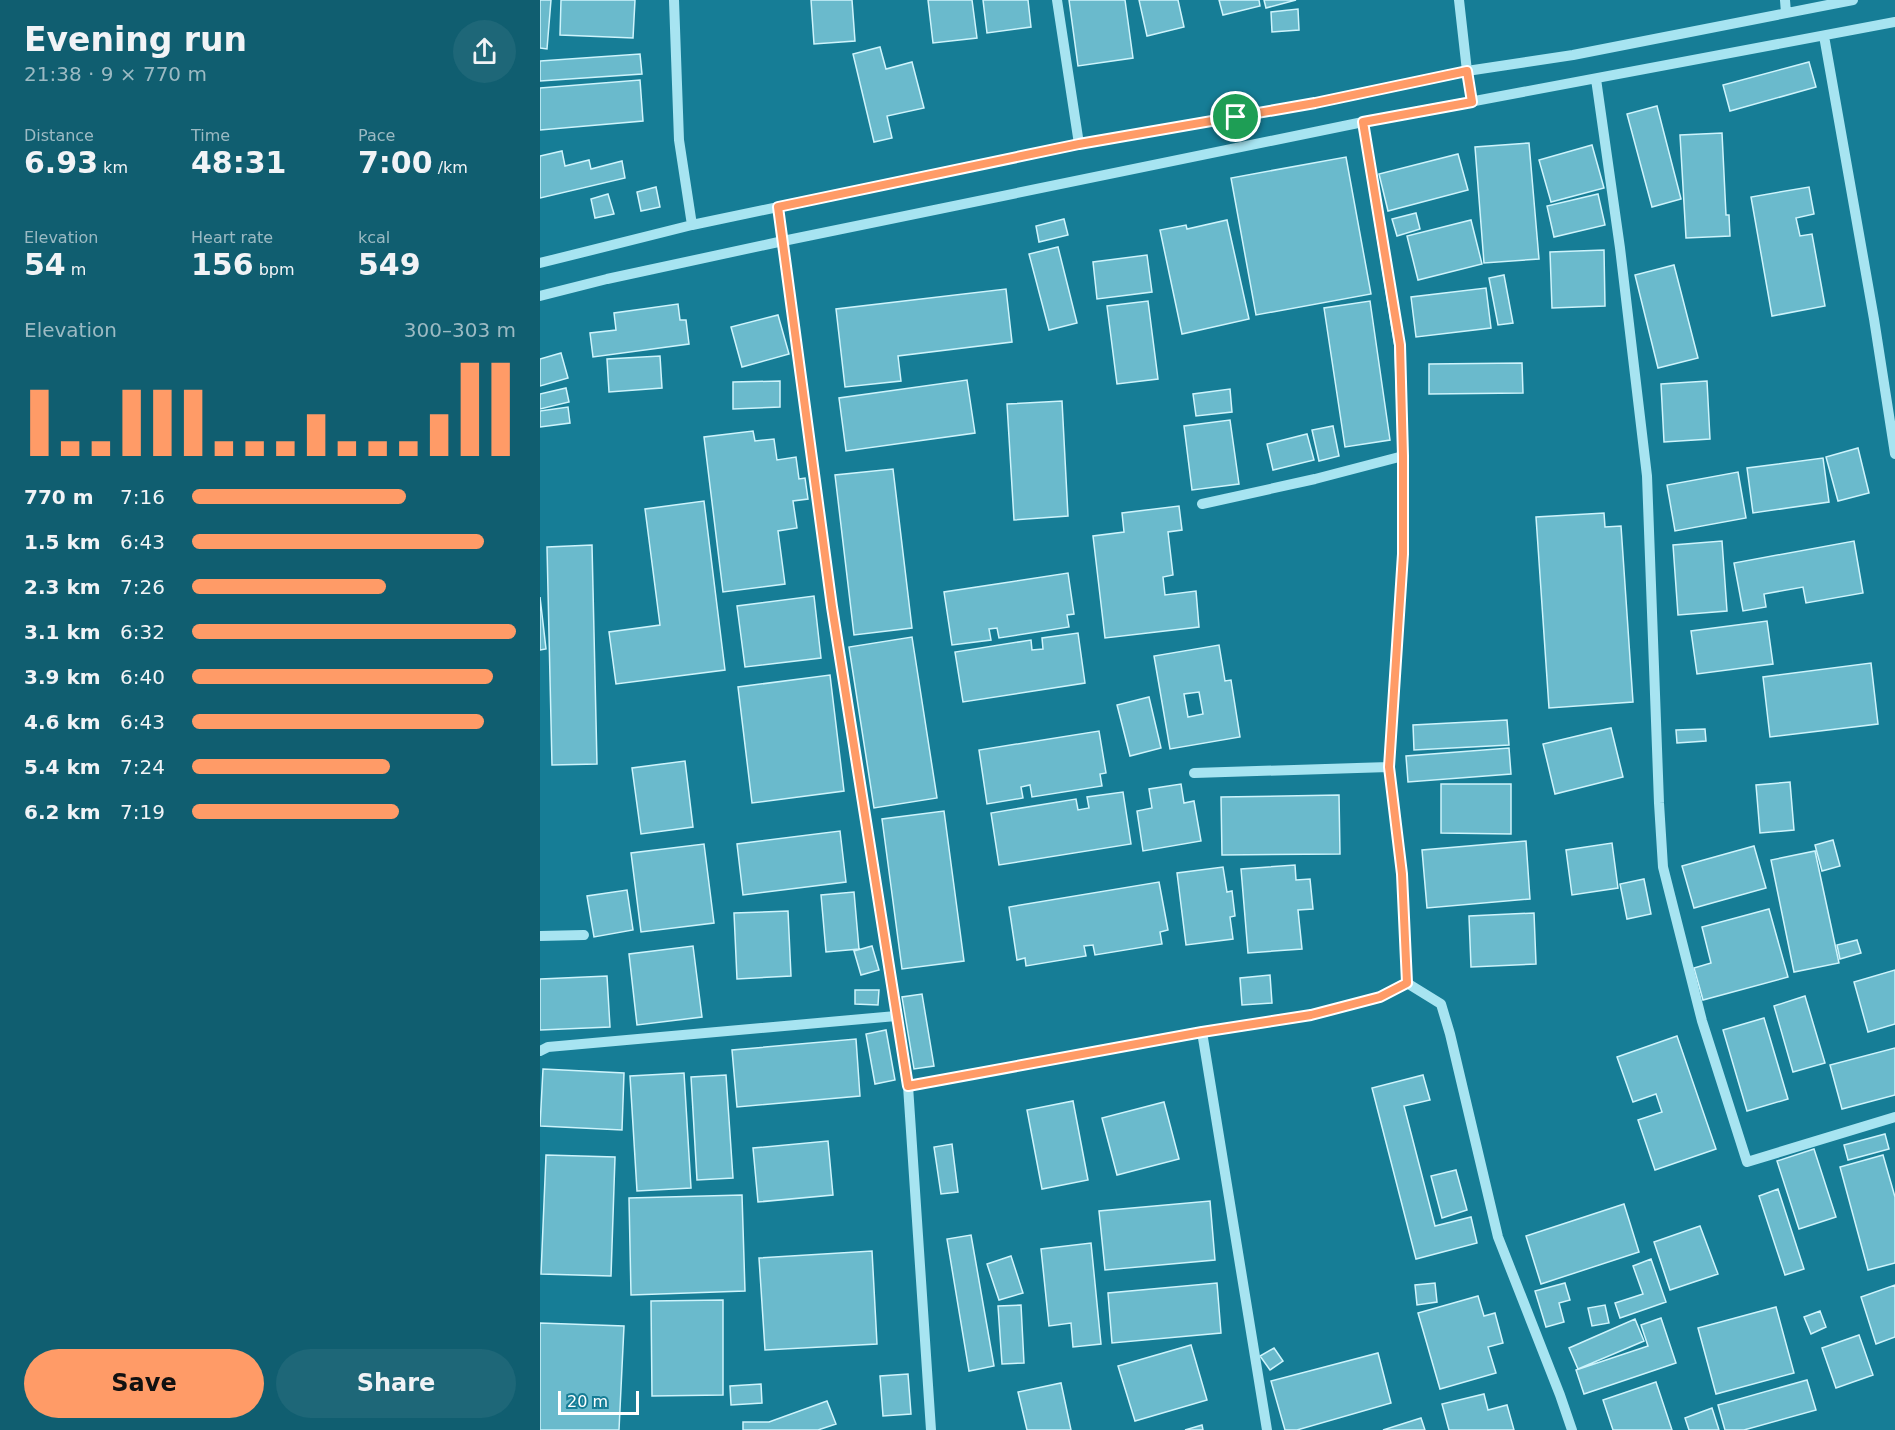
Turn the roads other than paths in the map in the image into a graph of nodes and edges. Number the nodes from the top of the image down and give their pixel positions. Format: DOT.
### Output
graph roads {
  1 [pos="674,0"];
  2 [pos="1057,0"];
  3 [pos="1459,0"];
  4 [pos="1785,0"];
  5 [pos="1853,0"];
  6 [pos="1786,13"];
  7 [pos="1895,22"];
  8 [pos="1824,36"];
  9 [pos="1467,71"];
  10 [pos="1596,79"];
  11 [pos="1472,102"];
  12 [pos="1363,122"];
  13 [pos="1079,144"];
  14 [pos="778,207"];
  15 [pos="692,225"];
  16 [pos="783,241"];
  17 [pos="540,263"];
  18 [pos="540,297"];
  19 [pos="1892,419"];
  20 [pos="1895,454"];
  21 [pos="1403,456"];
  22 [pos="1202,504"];
  23 [pos="1389,767"];
  24 [pos="1194,773"];
  25 [pos="540,936"];
  26 [pos="584,936"];
  27 [pos="1407,983"];
  28 [pos="896,1016"];
  29 [pos="1202,1032"];
  30 [pos="540,1051"];
  31 [pos="908,1086"];
  32 [pos="1895,1117"];
  33 [pos="931,1430"];
  34 [pos="1267,1430"];
  35 [pos="1572,1430"];
  1 -- 15 [label="street"];
  2 -- 13 [label="street"];
  3 -- 9 [label="street"];
  4 -- 6 [label="street"];
  5 -- 6 [label="street"];
  6 -- 9 [label="street"];
  7 -- 8 [label="street"];
  8 -- 10 [label="street"];
  8 -- 19 [label="street"];
  9 -- 11 [label="street"];
  9 -- 13 [label="street"];
  10 -- 11 [label="street"];
  10 -- 32 [label="street"];
  11 -- 12 [label="street"];
  12 -- 16 [label="street"];
  12 -- 21 [label="street"];
  13 -- 14 [label="street"];
  14 -- 15 [label="street"];
  14 -- 16 [label="street"];
  15 -- 17 [label="street"];
  16 -- 18 [label="street"];
  16 -- 28 [label="street"];
  19 -- 20 [label="street"];
  21 -- 22 [label="street"];
  21 -- 23 [label="street"];
  23 -- 24 [label="street"];
  23 -- 27 [label="street"];
  25 -- 26 [label="street"];
  27 -- 29 [label="street"];
  27 -- 35 [label="street"];
  28 -- 30 [label="street"];
  28 -- 31 [label="street"];
  29 -- 31 [label="street"];
  29 -- 34 [label="street"];
  31 -- 33 [label="street"];
}
